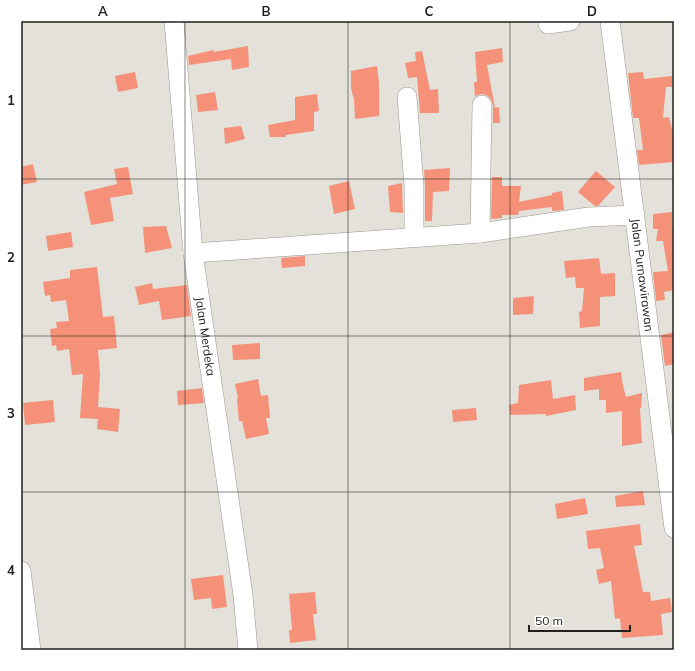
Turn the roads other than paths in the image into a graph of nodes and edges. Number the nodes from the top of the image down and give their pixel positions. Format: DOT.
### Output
graph roads {
  1 [pos="174,21"];
  2 [pos="570,21"];
  3 [pos="610,21"];
  4 [pos="548,24"];
  5 [pos="407,97"];
  6 [pos="482,105"];
  7 [pos="635,215"];
  8 [pos="480,233"];
  9 [pos="414,237"];
  10 [pos="193,253"];
  11 [pos="674,528"];
  12 [pos="21,571"];
  13 [pos="31,650"];
  14 [pos="248,650"];
  1 -- 10 [label="street, Jalan Merdeka"];
  2 -- 4 [label="street"];
  3 -- 7 [label="street, Jalan Purnawirawan"];
  5 -- 9 [label="street"];
  6 -- 8 [label="street"];
  7 -- 8 [label="street"];
  7 -- 11 [label="street, Jalan Purnawirawan"];
  8 -- 9 [label="street"];
  9 -- 10 [label="street"];
  10 -- 14 [label="street, Jalan Merdeka"];
  12 -- 13 [label="street"];
}
